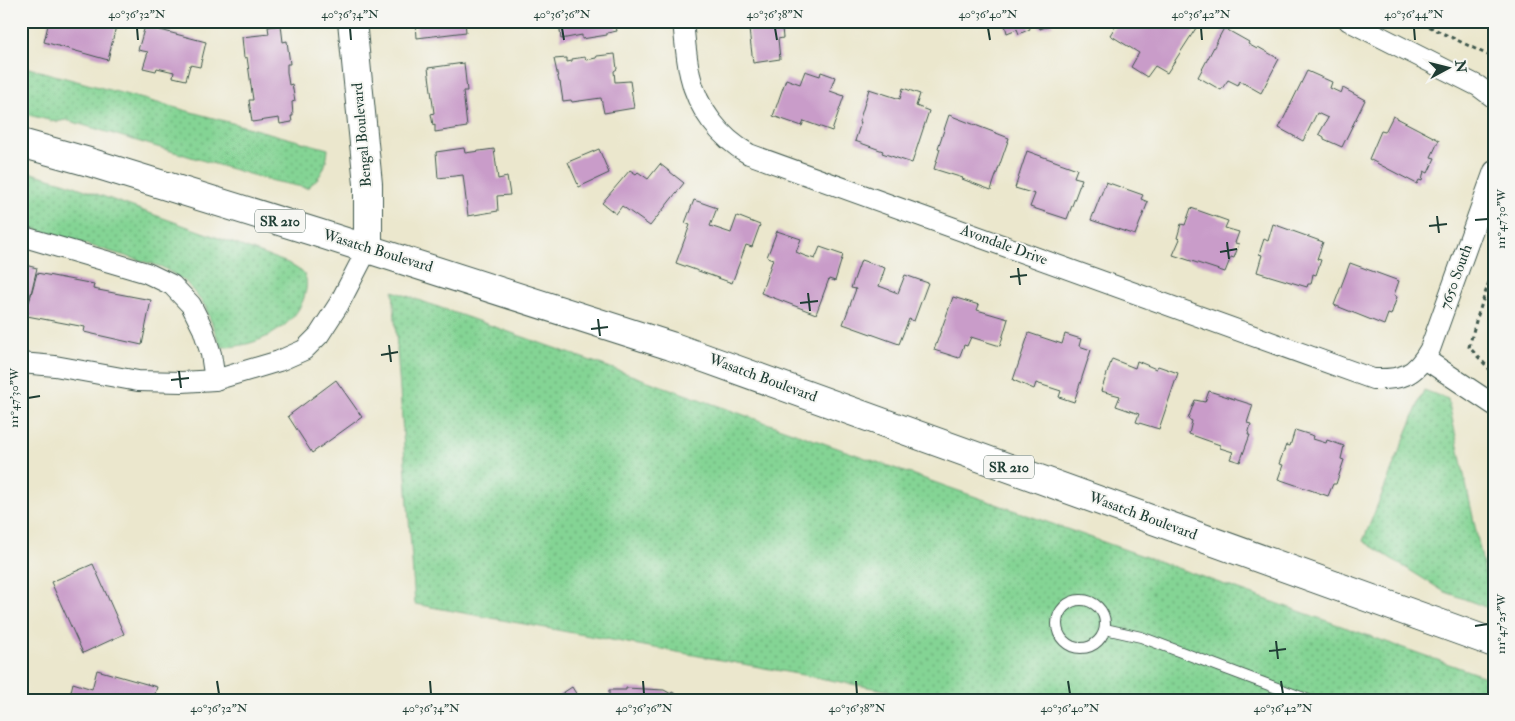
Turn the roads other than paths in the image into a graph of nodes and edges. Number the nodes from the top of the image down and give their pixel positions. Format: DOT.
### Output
graph roads {
  1 [pos="352,21"];
  2 [pos="683,21"];
  3 [pos="1349,21"];
  4 [pos="1494,98"];
  5 [pos="21,144"];
  6 [pos="1494,171"];
  7 [pos="21,236"];
  8 [pos="368,248"];
  9 [pos="1425,358"];
  10 [pos="21,364"];
  11 [pos="1406,376"];
  12 [pos="214,380"];
  13 [pos="1494,405"];
  14 [pos="1105,629"];
  15 [pos="1494,643"];
  16 [pos="1309,700"];
  1 -- 8 [label="main road, Bengal Boulevard"];
  2 -- 11 [label="street, Avondale Drive"];
  3 -- 4 [label="street"];
  5 -- 8 [label="main road, Wasatch Boulevard / SR 210"];
  6 -- 9 [label="street, 7650 South"];
  7 -- 12 [label="street"];
  8 -- 12 [label="street"];
  8 -- 15 [label="main road, Wasatch Boulevard / SR 210"];
  9 -- 11 [label="street, 7650 South"];
  9 -- 13 [label="street"];
  10 -- 12 [label="street"];
  14 -- 14 [label="lane"];
  14 -- 16 [label="lane"];
}
